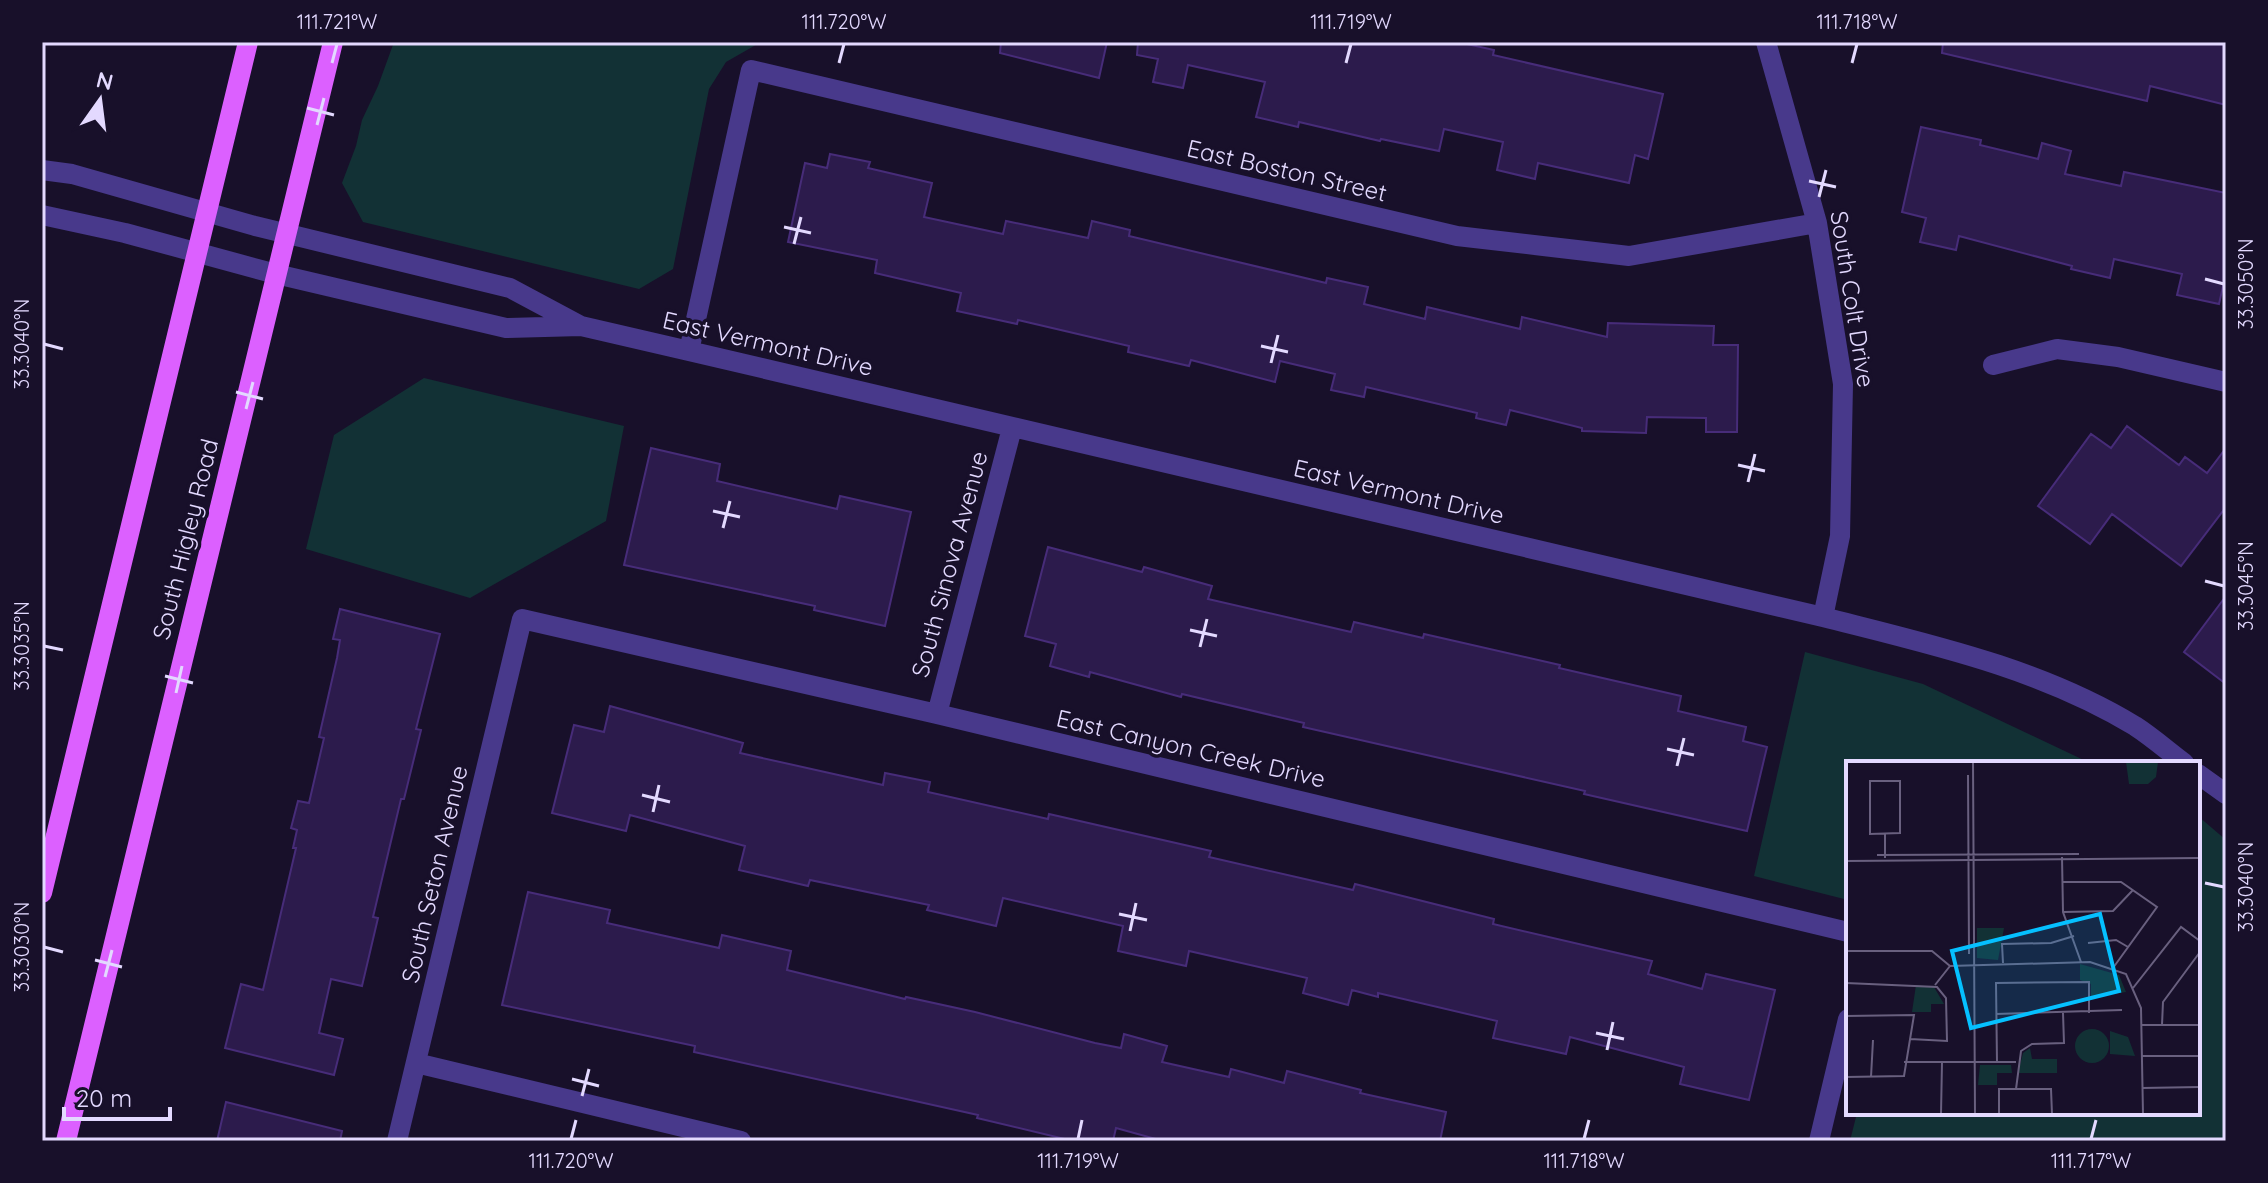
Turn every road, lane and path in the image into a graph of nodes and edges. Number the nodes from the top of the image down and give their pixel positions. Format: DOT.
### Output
graph roads {
  1 [pos="248,42"];
  2 [pos="333,42"];
  3 [pos="1766,42"];
  4 [pos="42,170"];
  5 [pos="208,212"];
  6 [pos="42,215"];
  7 [pos="1817,223"];
  8 [pos="286,233"];
  9 [pos="198,253"];
  10 [pos="276,274"];
  11 [pos="581,326"];
  12 [pos="689,351"];
  13 [pos="1993,365"];
  14 [pos="2226,382"];
  15 [pos="1012,428"];
  16 [pos="1823,617"];
  17 [pos="522,619"];
  18 [pos="937,714"];
  19 [pos="2181,761"];
  20 [pos="2200,775"];
  21 [pos="2226,794"];
  22 [pos="42,893"];
  23 [pos="1846,932"];
  24 [pos="1846,1027"];
  25 [pos="416,1063"];
  26 [pos="66,1141"];
  27 [pos="397,1141"];
  28 [pos="741,1141"];
  29 [pos="1819,1141"];
  1 -- 5 [label="main road"];
  2 -- 8 [label="main road, South Higley Road"];
  3 -- 7 [label="street, South Colt Drive"];
  4 -- 5 [label="street, East Vermont Drive"];
  5 -- 8 [label="street, East Vermont Drive"];
  5 -- 9 [label="main road"];
  6 -- 9 [label="street, East Vermont Drive"];
  7 -- 12 [label="street, East Boston Street"];
  7 -- 16 [label="street, South Colt Drive"];
  8 -- 10 [label="main road, South Higley Road"];
  8 -- 11 [label="street, East Vermont Drive"];
  9 -- 10 [label="street, East Vermont Drive"];
  9 -- 22 [label="main road"];
  10 -- 11 [label="street, East Vermont Drive"];
  10 -- 26 [label="main road, South Higley Road"];
  11 -- 12 [label="street, East Vermont Drive"];
  12 -- 15 [label="street, East Vermont Drive"];
  13 -- 14 [label="street"];
  15 -- 16 [label="street, East Vermont Drive"];
  15 -- 18 [label="street, South Sinova Avenue"];
  16 -- 19 [label="street, East Vermont Drive"];
  17 -- 18 [label="street, East Canyon Creek Drive"];
  17 -- 25 [label="street, South Seton Avenue"];
  18 -- 23 [label="street, East Canyon Creek Drive"];
  20 -- 21 [label="street"];
  24 -- 29 [label="street"];
  25 -- 27 [label="street, South Seton Avenue"];
  25 -- 28 [label="street"];
}
